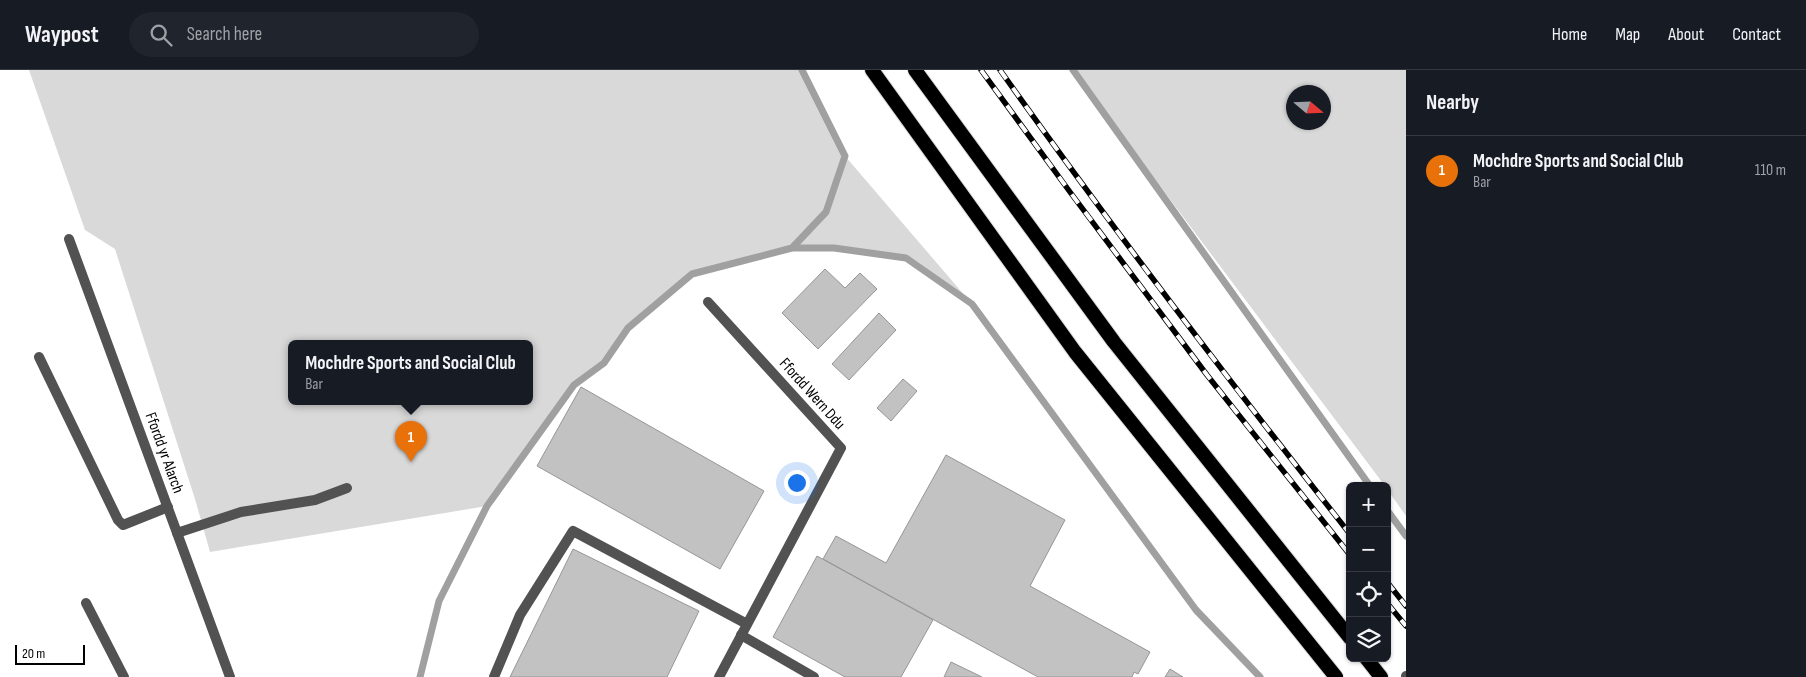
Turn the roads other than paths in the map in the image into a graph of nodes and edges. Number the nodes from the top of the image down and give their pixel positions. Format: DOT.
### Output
graph roads {
  1 [pos="872,70"];
  2 [pos="915,70"];
  3 [pos="69,239"];
  4 [pos="708,302"];
  5 [pos="39,357"];
  6 [pos="346,488"];
  7 [pos="168,507"];
  8 [pos="177,533"];
  9 [pos="86,603"];
  10 [pos="748,624"];
  11 [pos="1346,633"];
  12 [pos="741,635"];
  13 [pos="1369,662"];
  14 [pos="124,677"];
  15 [pos="230,677"];
  16 [pos="494,677"];
  17 [pos="719,677"];
  18 [pos="814,677"];
  19 [pos="1336,677"];
  20 [pos="1381,677"];
  1 -- 19 [label="highway"];
  2 -- 11 [label="highway"];
  3 -- 7 [label="street, Ffordd yr Alarch"];
  4 -- 10 [label="street, Ffordd Wern Ddu"];
  5 -- 7 [label="street"];
  6 -- 8 [label="street"];
  7 -- 8 [label="street, Ffordd yr Alarch"];
  8 -- 15 [label="street, Ffordd yr Alarch"];
  9 -- 14 [label="street"];
  10 -- 12 [label="street, Ffordd Wern Ddu"];
  10 -- 16 [label="street"];
  12 -- 17 [label="street, Ffordd Wern Ddu"];
  12 -- 18 [label="street"];
  13 -- 20 [label="highway"];
}
